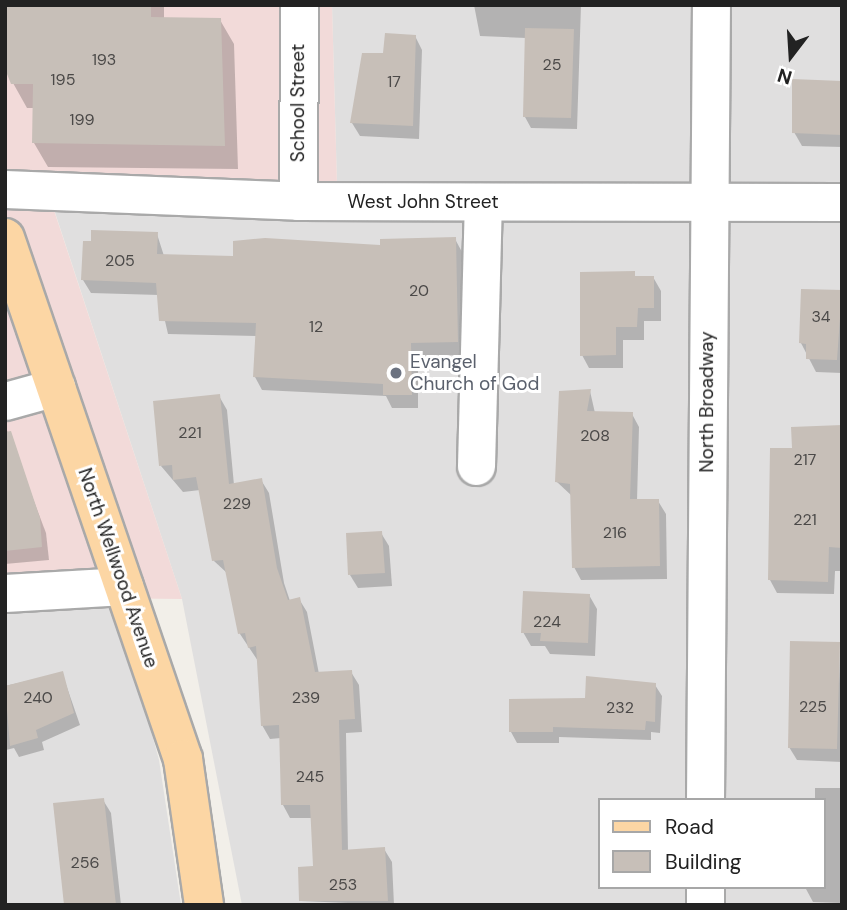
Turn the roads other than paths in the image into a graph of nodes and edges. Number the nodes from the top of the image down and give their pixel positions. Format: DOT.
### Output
graph roads {
  1 [pos="299,5"];
  2 [pos="710,5"];
  3 [pos="5,189"];
  4 [pos="298,201"];
  5 [pos="483,202"];
  6 [pos="842,202"];
  7 [pos="708,203"];
  8 [pos="5,238"];
  9 [pos="57,387"];
  10 [pos="5,401"];
  11 [pos="476,466"];
  12 [pos="124,586"];
  13 [pos="5,593"];
  14 [pos="705,798"];
  15 [pos="204,905"];
  1 -- 4 [label="street, School Street"];
  2 -- 7 [label="street, North Broadway"];
  3 -- 4 [label="street, West John Street"];
  4 -- 5 [label="street, West John Street"];
  5 -- 7 [label="street, West John Street"];
  5 -- 11 [label="street"];
  6 -- 7 [label="street, West John Street"];
  7 -- 14 [label="street, North Broadway"];
  8 -- 9 [label="main road, North Wellwood Avenue"];
  9 -- 10 [label="street"];
  9 -- 12 [label="main road, North Wellwood Avenue"];
  12 -- 13 [label="street"];
  12 -- 15 [label="main road, North Wellwood Avenue"];
}
